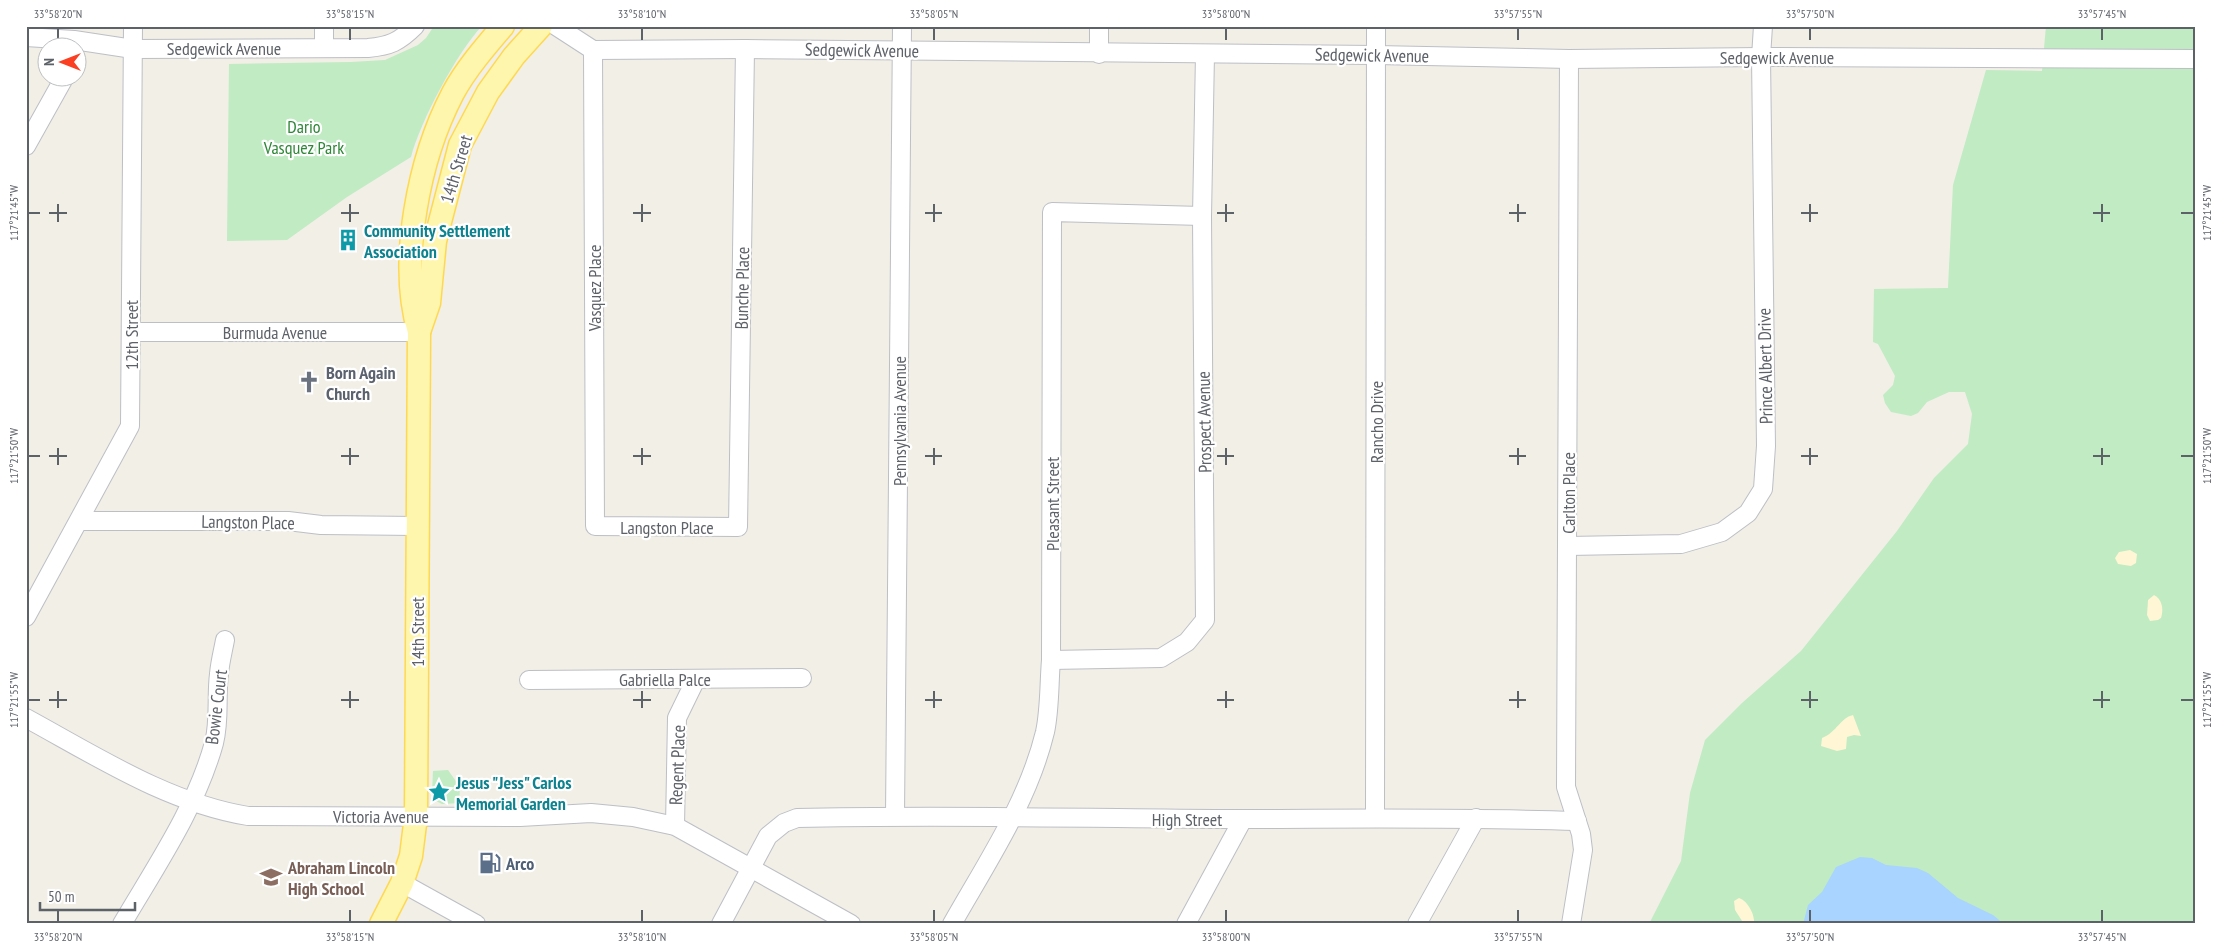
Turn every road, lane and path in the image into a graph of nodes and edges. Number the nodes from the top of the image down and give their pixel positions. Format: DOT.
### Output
graph roads {
  1 [pos="133,26"];
  2 [pos="324,26"];
  3 [pos="415,26"];
  4 [pos="503,26"];
  5 [pos="541,26"];
  6 [pos="556,26"];
  7 [pos="902,26"];
  8 [pos="1099,26"];
  9 [pos="1376,26"];
  10 [pos="1763,26"];
  11 [pos="88,45"];
  12 [pos="324,48"];
  13 [pos="133,49"];
  14 [pos="745,49"];
  15 [pos="593,50"];
  16 [pos="902,51"];
  17 [pos="1099,54"];
  18 [pos="1205,54"];
  19 [pos="1376,55"];
  20 [pos="1761,57"];
  21 [pos="1569,59"];
  22 [pos="2195,59"];
  23 [pos="58,88"];
  24 [pos="26,146"];
  25 [pos="1202,216"];
  26 [pos="131,332"];
  27 [pos="419,332"];
  28 [pos="79,521"];
  29 [pos="417,526"];
  30 [pos="595,526"];
  31 [pos="738,527"];
  32 [pos="1568,546"];
  33 [pos="26,617"];
  34 [pos="225,640"];
  35 [pos="1051,660"];
  36 [pos="802,678"];
  37 [pos="696,679"];
  38 [pos="529,680"];
  39 [pos="26,718"];
  40 [pos="192,802"];
  41 [pos="416,816"];
  42 [pos="895,816"];
  43 [pos="1375,817"];
  44 [pos="1013,818"];
  45 [pos="1476,818"];
  46 [pos="1243,819"];
  47 [pos="1577,821"];
  48 [pos="675,826"];
  49 [pos="751,869"];
  50 [pos="402,883"];
  51 [pos="122,924"];
  52 [pos="381,924"];
  53 [pos="476,924"];
  54 [pos="721,924"];
  55 [pos="851,924"];
  56 [pos="952,924"];
  57 [pos="1186,924"];
  58 [pos="1417,924"];
  59 [pos="1571,924"];
  1 -- 13 [label="street, 12th Street"];
  2 -- 12 [label="street"];
  3 -- 12 [label="street, Sedgewick Avenue"];
  4 -- 27 [label="main road, 14th Street"];
  5 -- 27 [label="main road, 14th Street"];
  6 -- 15 [label="street"];
  7 -- 16 [label="street, Pennsylvania Avenue"];
  8 -- 17 [label="street"];
  9 -- 19 [label="street, Rancho Drive"];
  10 -- 20 [label="street, Prince Albert Drive"];
  11 -- 13 [label="street, Sedgewick Avenue"];
  12 -- 13 [label="street, Sedgewick Avenue"];
  13 -- 26 [label="street, 12th Street"];
  14 -- 15 [label="street, Sedgewick Avenue"];
  14 -- 16 [label="street, Sedgewick Avenue"];
  14 -- 31 [label="street, Bunche Place"];
  15 -- 30 [label="street, Vasquez Place"];
  16 -- 17 [label="street, Sedgewick Avenue"];
  16 -- 42 [label="street, Pennsylvania Avenue"];
  17 -- 18 [label="street, Sedgewick Avenue"];
  18 -- 19 [label="street, Sedgewick Avenue"];
  18 -- 25 [label="street, Prospect Avenue"];
  19 -- 21 [label="street, Sedgewick Avenue"];
  19 -- 43 [label="street, Rancho Drive"];
  20 -- 21 [label="street, Sedgewick Avenue"];
  20 -- 22 [label="street, Sedgewick Avenue"];
  20 -- 32 [label="street, Prince Albert Drive"];
  21 -- 32 [label="street, Carlton Place"];
  23 -- 24 [label="street"];
  25 -- 35 [label="street, Prospect Avenue"];
  25 -- 35 [label="street, Pleasant Street"];
  26 -- 27 [label="street, Burmuda Avenue"];
  26 -- 28 [label="street, 12th Street"];
  27 -- 29 [label="main road, 14th Street"];
  28 -- 29 [label="street, Langston Place"];
  28 -- 33 [label="street, 12th Street"];
  29 -- 41 [label="main road, 14th Street"];
  30 -- 31 [label="street, Langston Place"];
  32 -- 47 [label="street, Carlton Place"];
  34 -- 40 [label="street, Bowie Court"];
  35 -- 44 [label="street, Pleasant Street"];
  36 -- 37 [label="street, Gabriella Palce"];
  37 -- 38 [label="street, Gabriella Palce"];
  37 -- 48 [label="street, Regent Place"];
  39 -- 40 [label="street, Victoria Avenue"];
  40 -- 41 [label="street, Victoria Avenue"];
  40 -- 51 [label="street, Bowie Court"];
  41 -- 48 [label="street, Victoria Avenue"];
  41 -- 50 [label="main road, 14th Street"];
  42 -- 44 [label="street, High Street"];
  42 -- 49 [label="street, High Street"];
  43 -- 45 [label="street, High Street"];
  43 -- 46 [label="street, High Street"];
  44 -- 46 [label="street, High Street"];
  44 -- 56 [label="street, Pleasant Street"];
  45 -- 47 [label="street, High Street"];
  45 -- 58 [label="street"];
  46 -- 57 [label="street"];
  47 -- 59 [label="street, Carlton Place"];
  48 -- 49 [label="street, Victoria Avenue"];
  49 -- 54 [label="street"];
  49 -- 55 [label="street, Victoria Avenue"];
  50 -- 52 [label="main road, 14th Street"];
  50 -- 53 [label="street"];
}
